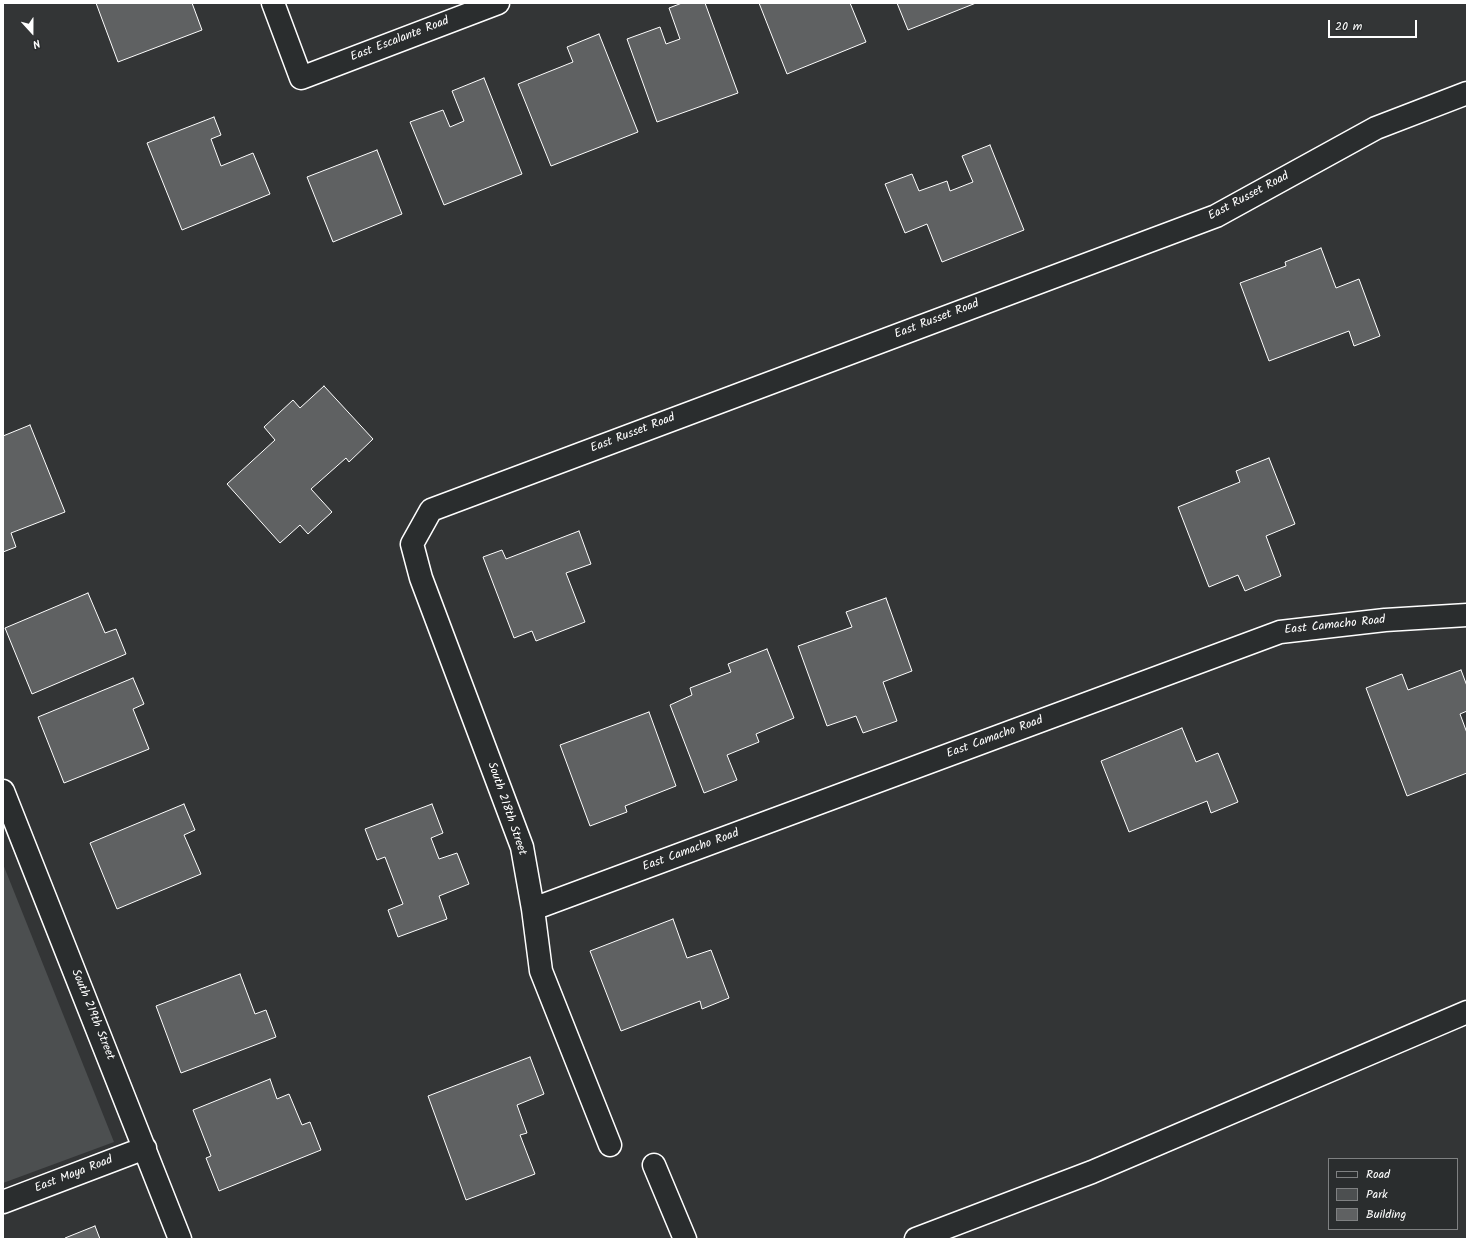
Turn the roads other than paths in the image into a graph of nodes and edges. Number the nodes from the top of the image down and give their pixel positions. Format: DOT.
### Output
graph roads {
  1 [pos="273,3"];
  2 [pos="498,3"];
  3 [pos="1467,93"];
  4 [pos="412,544"];
  5 [pos="1467,615"];
  6 [pos="3,791"];
  7 [pos="534,909"];
  8 [pos="1467,1012"];
  9 [pos="610,1145"];
  10 [pos="144,1148"];
  11 [pos="654,1165"];
  12 [pos="3,1202"];
  13 [pos="180,1239"];
  14 [pos="685,1239"];
  15 [pos="916,1239"];
  1 -- 2 [label="street, East Escalante Road"];
  3 -- 4 [label="street, East Russet Road"];
  4 -- 7 [label="street, South 218th Street"];
  5 -- 7 [label="street, East Camacho Road"];
  6 -- 10 [label="street, South 219th Street"];
  7 -- 9 [label="street, South 218th Street"];
  8 -- 15 [label="street"];
  10 -- 12 [label="street, East Maya Road"];
  10 -- 13 [label="street, South 219th Street"];
  11 -- 14 [label="street"];
}
